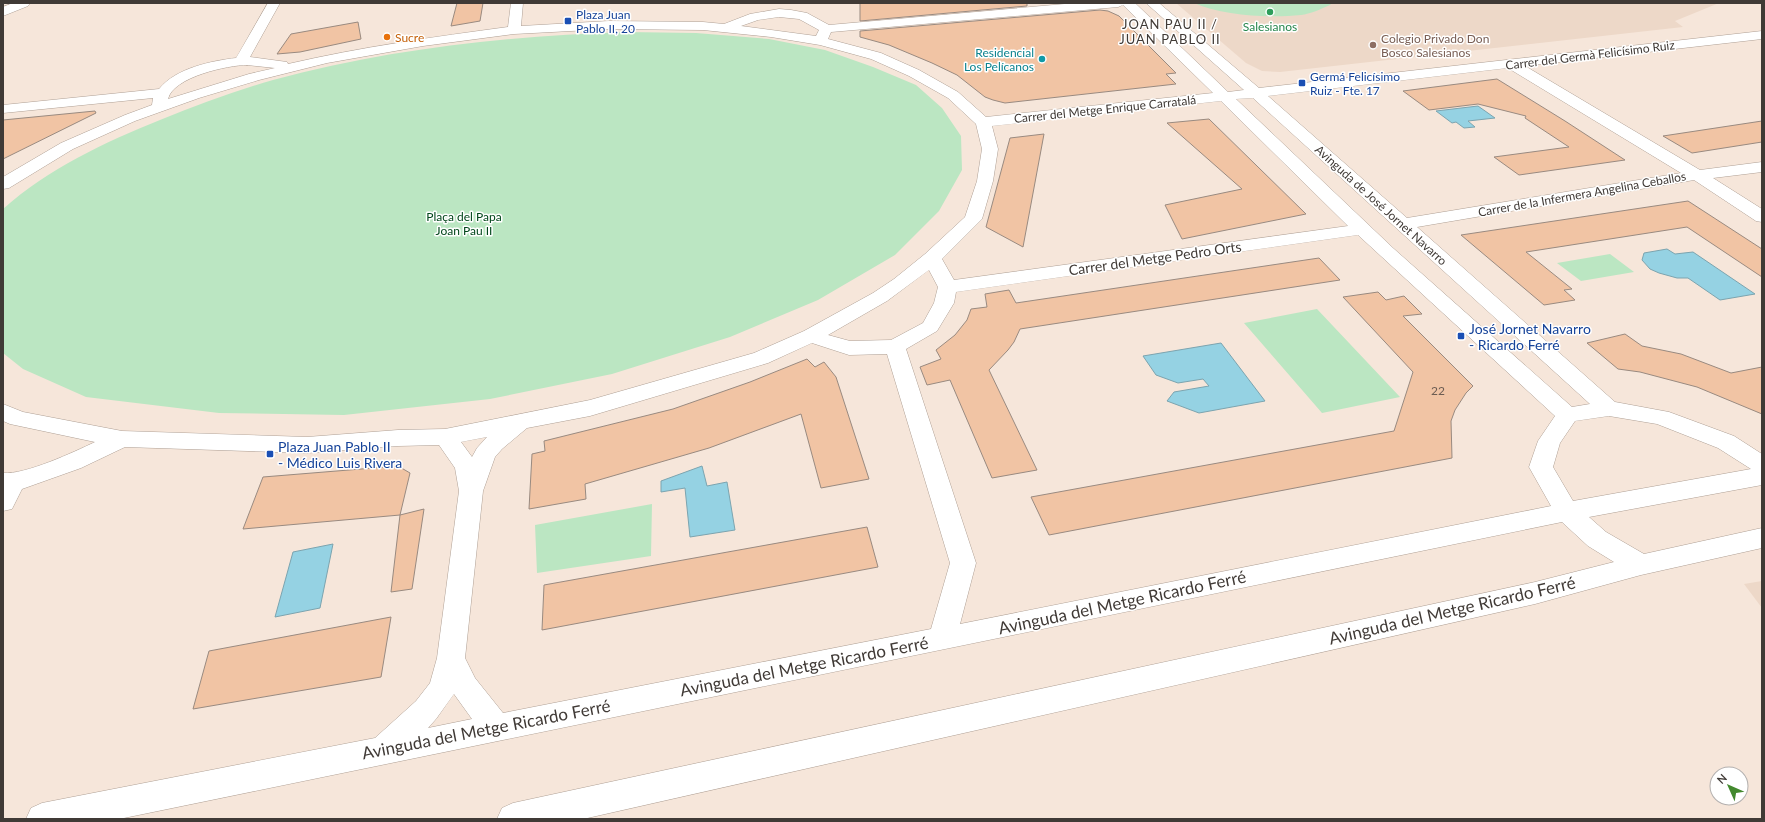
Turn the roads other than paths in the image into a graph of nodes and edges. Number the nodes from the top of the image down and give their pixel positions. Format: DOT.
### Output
graph roads {
  1 [pos="24,3"];
  2 [pos="274,3"];
  3 [pos="516,3"];
  4 [pos="1118,3"];
  5 [pos="1128,3"];
  6 [pos="1152,3"];
  7 [pos="766,8"];
  8 [pos="4,12"];
  9 [pos="724,28"];
  10 [pos="514,30"];
  11 [pos="824,35"];
  12 [pos="1762,35"];
  13 [pos="1741,37"];
  14 [pos="1762,47"];
  15 [pos="241,62"];
  16 [pos="1511,64"];
  17 [pos="293,67"];
  18 [pos="1256,94"];
  19 [pos="1226,96"];
  20 [pos="161,100"];
  21 [pos="3,109"];
  22 [pos="983,122"];
  23 [pos="1762,167"];
  24 [pos="1696,175"];
  25 [pos="3,184"];
  26 [pos="1762,217"];
  27 [pos="1402,224"];
  28 [pos="1362,229"];
  29 [pos="932,258"];
  30 [pos="948,287"];
  31 [pos="811,336"];
  32 [pos="895,347"];
  33 [pos="1609,408"];
  34 [pos="3,412"];
  35 [pos="1568,415"];
  36 [pos="523,421"];
  37 [pos="445,437"];
  38 [pos="122,439"];
  39 [pos="1762,465"];
  40 [pos="1762,476"];
  41 [pos="6,489"];
  42 [pos="471,491"];
  43 [pos="1567,512"];
  44 [pos="1762,538"];
  45 [pos="1641,565"];
  46 [pos="942,639"];
  47 [pos="450,658"];
  48 [pos="496,727"];
  49 [pos="385,750"];
  50 [pos="42,819"];
  51 [pos="513,819"];
  1 -- 8 [label="street"];
  2 -- 15 [label="street"];
  3 -- 10 [label="street"];
  4 -- 11 [label="street"];
  5 -- 19 [label="street, Avinguda de José Jornet Navarro"];
  6 -- 18 [label="street, Avinguda de José Jornet Navarro"];
  7 -- 9 [label="street"];
  7 -- 11 [label="street"];
  9 -- 10 [label="street"];
  9 -- 11 [label="street"];
  10 -- 17 [label="street"];
  11 -- 22 [label="street"];
  12 -- 13 [label="street, Carrer del Germà Felicísimo Ruiz"];
  13 -- 14 [label="street"];
  13 -- 16 [label="street, Carrer del Germà Felicísimo Ruiz"];
  15 -- 17 [label="street"];
  15 -- 20 [label="street"];
  16 -- 18 [label="street, Carrer del Germà Felicísimo Ruiz"];
  16 -- 24 [label="street"];
  17 -- 20 [label="street"];
  18 -- 19 [label="street, Carrer del Germà Felicísimo Ruiz"];
  18 -- 27 [label="street, Avinguda de José Jornet Navarro"];
  19 -- 22 [label="street, Carrer del Metge Enrique Carratalá"];
  19 -- 28 [label="street, Avinguda de José Jornet Navarro"];
  20 -- 21 [label="street"];
  20 -- 25 [label="street"];
  22 -- 29 [label="street"];
  23 -- 24 [label="street, Carrer de la Infermera Angelina Ceballos"];
  24 -- 26 [label="street"];
  24 -- 27 [label="street, Carrer de la Infermera Angelina Ceballos"];
  27 -- 33 [label="street, Avinguda de José Jornet Navarro"];
  28 -- 30 [label="street, Carrer del Metge Pedro Orts"];
  28 -- 35 [label="street, Avinguda de José Jornet Navarro"];
  29 -- 30 [label="street"];
  29 -- 31 [label="street"];
  30 -- 32 [label="street"];
  31 -- 32 [label="street"];
  31 -- 36 [label="street"];
  32 -- 46 [label="street"];
  33 -- 35 [label="street"];
  33 -- 39 [label="street"];
  34 -- 38 [label="street"];
  35 -- 43 [label="street"];
  36 -- 37 [label="street"];
  36 -- 42 [label="street"];
  37 -- 38 [label="street"];
  37 -- 42 [label="street"];
  38 -- 41 [label="street"];
  40 -- 43 [label="street, Avinguda del Metge Ricardo Ferré"];
  42 -- 47 [label="street"];
  43 -- 45 [label="street"];
  43 -- 46 [label="street, Avinguda del Metge Ricardo Ferré"];
  44 -- 45 [label="street, Avinguda del Metge Ricardo Ferré"];
  45 -- 51 [label="street, Avinguda del Metge Ricardo Ferré"];
  46 -- 48 [label="street, Avinguda del Metge Ricardo Ferré"];
  47 -- 48 [label="street"];
  47 -- 49 [label="street"];
  48 -- 49 [label="street, Avinguda del Metge Ricardo Ferré"];
  49 -- 50 [label="street, Avinguda del Metge Ricardo Ferré"];
}
